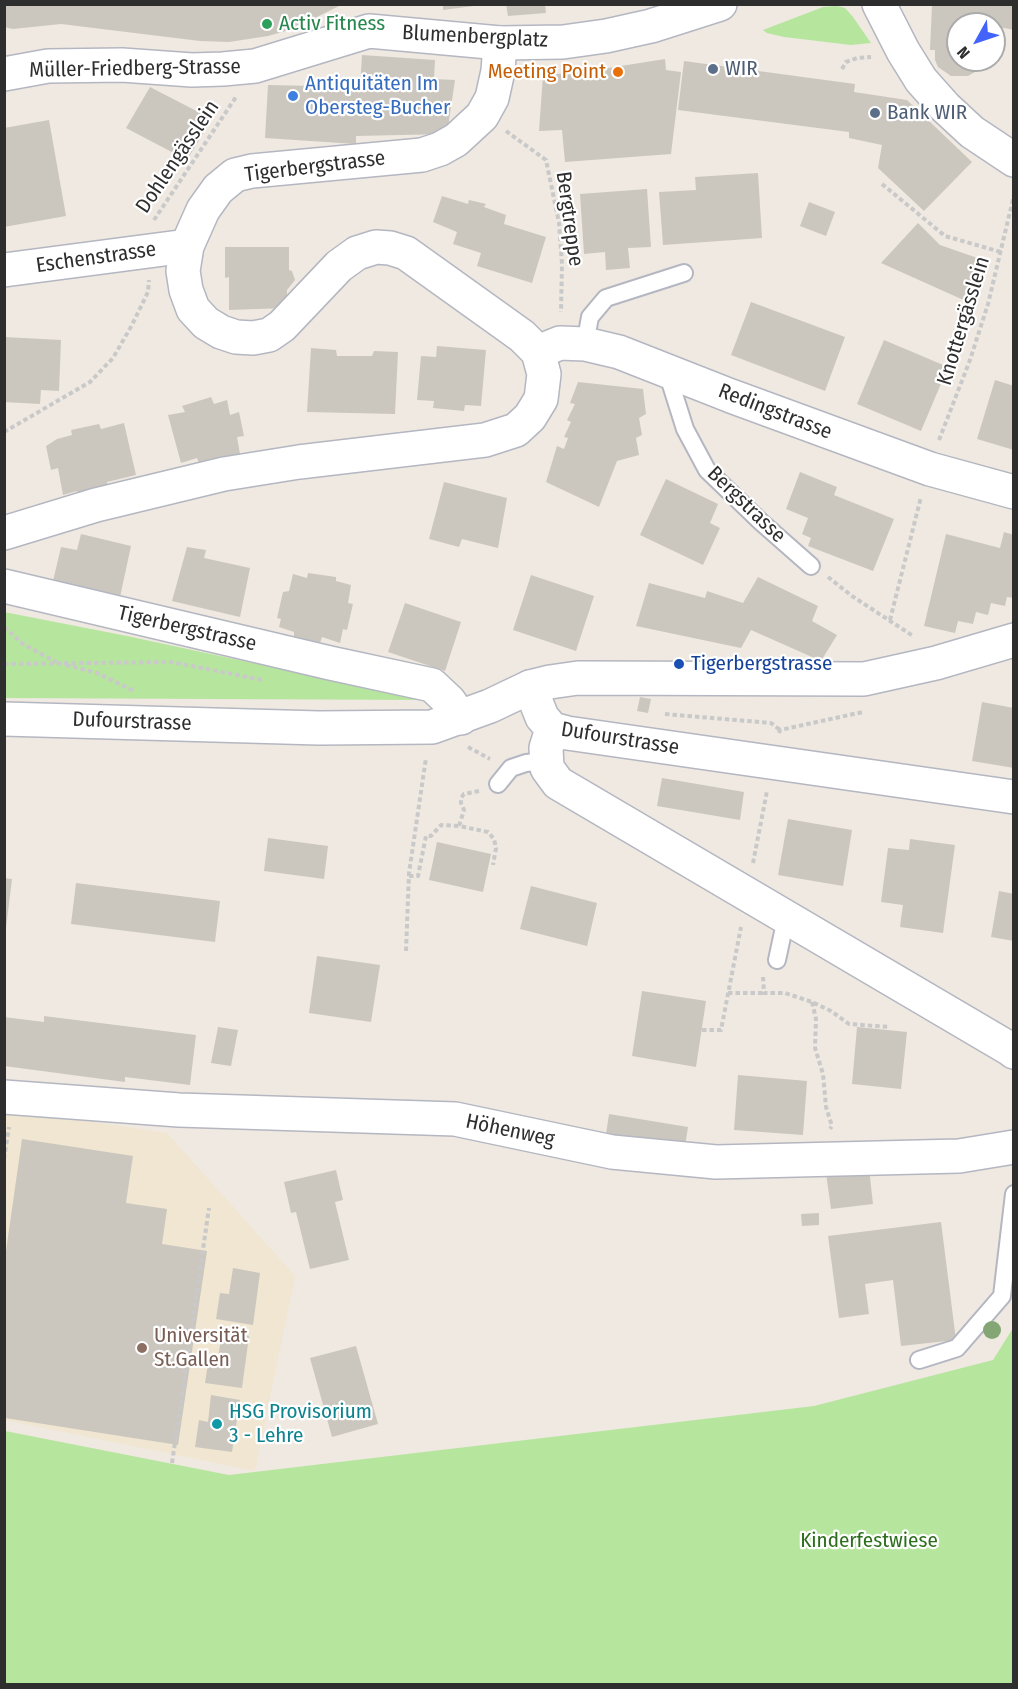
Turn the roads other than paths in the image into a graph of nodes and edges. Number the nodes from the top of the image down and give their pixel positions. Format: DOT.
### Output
graph roads {
  1 [pos="720,4"];
  2 [pos="879,4"];
  3 [pos="369,31"];
  4 [pos="500,43"];
  5 [pos="4,74"];
  6 [pos="1014,160"];
  7 [pos="187,246"];
  8 [pos="4,270"];
  9 [pos="684,273"];
  10 [pos="585,344"];
  11 [pos="538,352"];
  12 [pos="666,369"];
  13 [pos="1014,492"];
  14 [pos="4,533"];
  15 [pos="811,566"];
  16 [pos="4,586"];
  17 [pos="1014,640"];
  18 [pos="530,687"];
  19 [pos="4,719"];
  20 [pos="552,729"];
  21 [pos="460,730"];
  22 [pos="547,761"];
  23 [pos="498,784"];
  24 [pos="1014,797"];
  25 [pos="1014,1052"];
  26 [pos="4,1097"];
  27 [pos="1014,1148"];
  28 [pos="1014,1194"];
  29 [pos="920,1360"];
  1 -- 4 [label="street, Blumenbergplatz"];
  2 -- 6 [label="street"];
  3 -- 4 [label="street, Blumenbergplatz"];
  3 -- 5 [label="street, Müller-Friedberg-Strasse"];
  4 -- 7 [label="street, Tigerbergstrasse"];
  7 -- 8 [label="street, Eschenstrasse"];
  7 -- 11 [label="street, Tigerbergstrasse"];
  9 -- 10 [label="lane"];
  10 -- 11 [label="street, Redingstrasse"];
  10 -- 12 [label="street, Redingstrasse"];
  11 -- 14 [label="street"];
  12 -- 13 [label="street, Redingstrasse"];
  12 -- 15 [label="lane, Bergstrasse"];
  16 -- 21 [label="street, Tigerbergstrasse"];
  17 -- 18 [label="street"];
  18 -- 20 [label="street, Dufourstrasse"];
  18 -- 21 [label="street, Dufourstrasse"];
  19 -- 21 [label="street, Dufourstrasse"];
  20 -- 22 [label="street"];
  20 -- 24 [label="street, Dufourstrasse"];
  22 -- 23 [label="lane"];
  22 -- 25 [label="street"];
  26 -- 27 [label="street, Höhenweg"];
  28 -- 29 [label="lane"];
}
